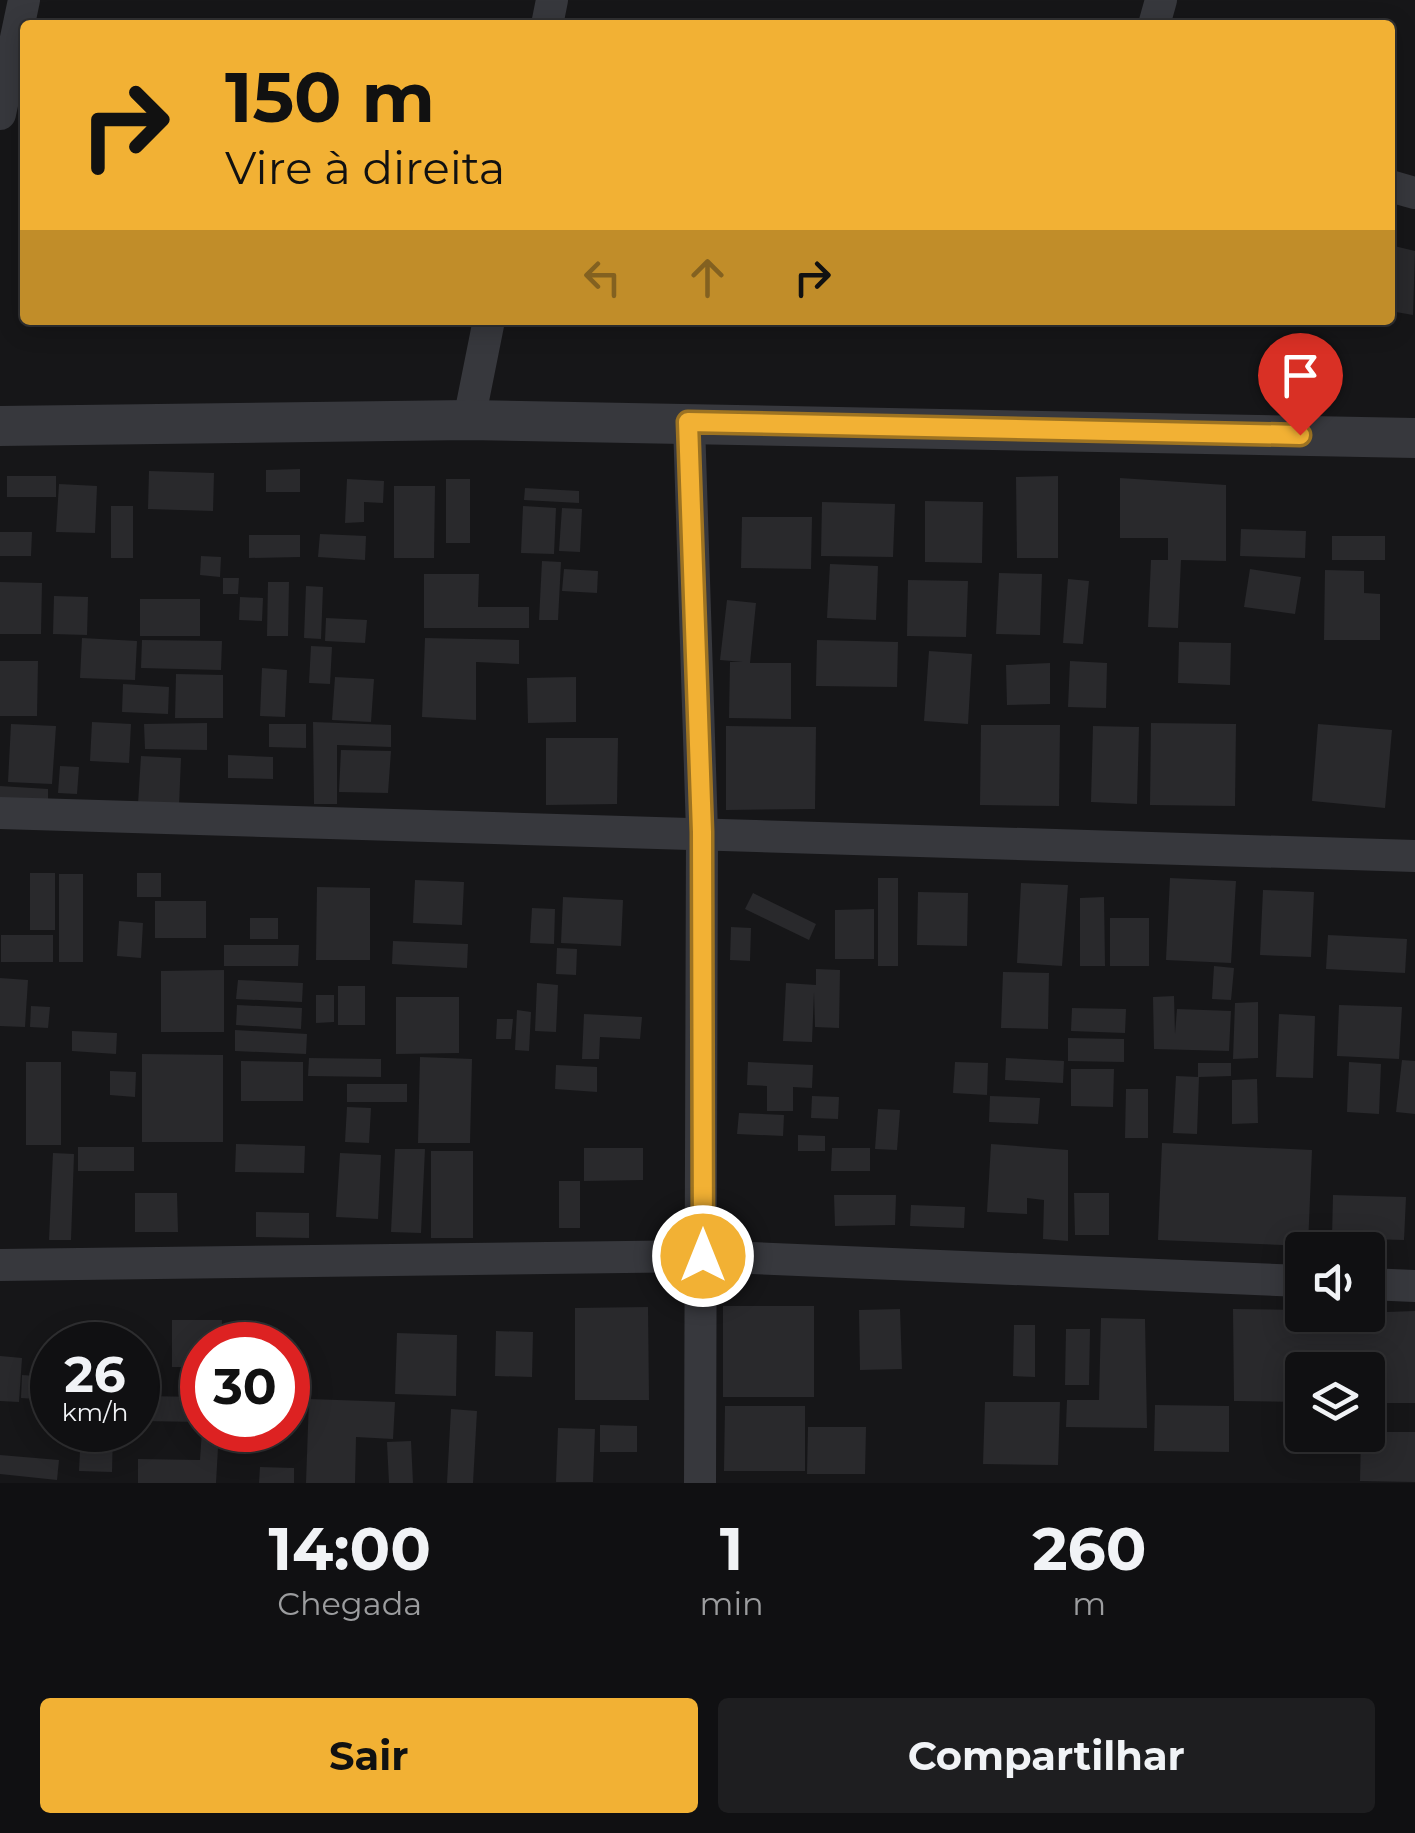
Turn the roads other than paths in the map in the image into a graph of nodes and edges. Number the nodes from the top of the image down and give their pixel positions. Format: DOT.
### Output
graph roads {
  1 [pos="19,55"];
  2 [pos="0,114"];
  3 [pos="488,325"];
  4 [pos="469,420"];
  5 [pos="688,422"];
  6 [pos="0,426"];
  7 [pos="1415,438"];
  8 [pos="0,813"];
  9 [pos="702,832"];
  10 [pos="1415,856"];
  11 [pos="703,1256"];
  12 [pos="0,1264"];
  13 [pos="1285,1280"];
  14 [pos="1385,1285"];
  15 [pos="1415,1286"];
  16 [pos="700,1483"];
  1 -- 2 [label="street"];
  3 -- 4 [label="street"];
  4 -- 5 [label="street"];
  4 -- 6 [label="street"];
  5 -- 7 [label="street"];
  5 -- 9 [label="street"];
  8 -- 9 [label="street"];
  9 -- 10 [label="street"];
  9 -- 11 [label="street"];
  11 -- 12 [label="street"];
  11 -- 13 [label="street"];
  11 -- 16 [label="street"];
  14 -- 15 [label="street"];
}
